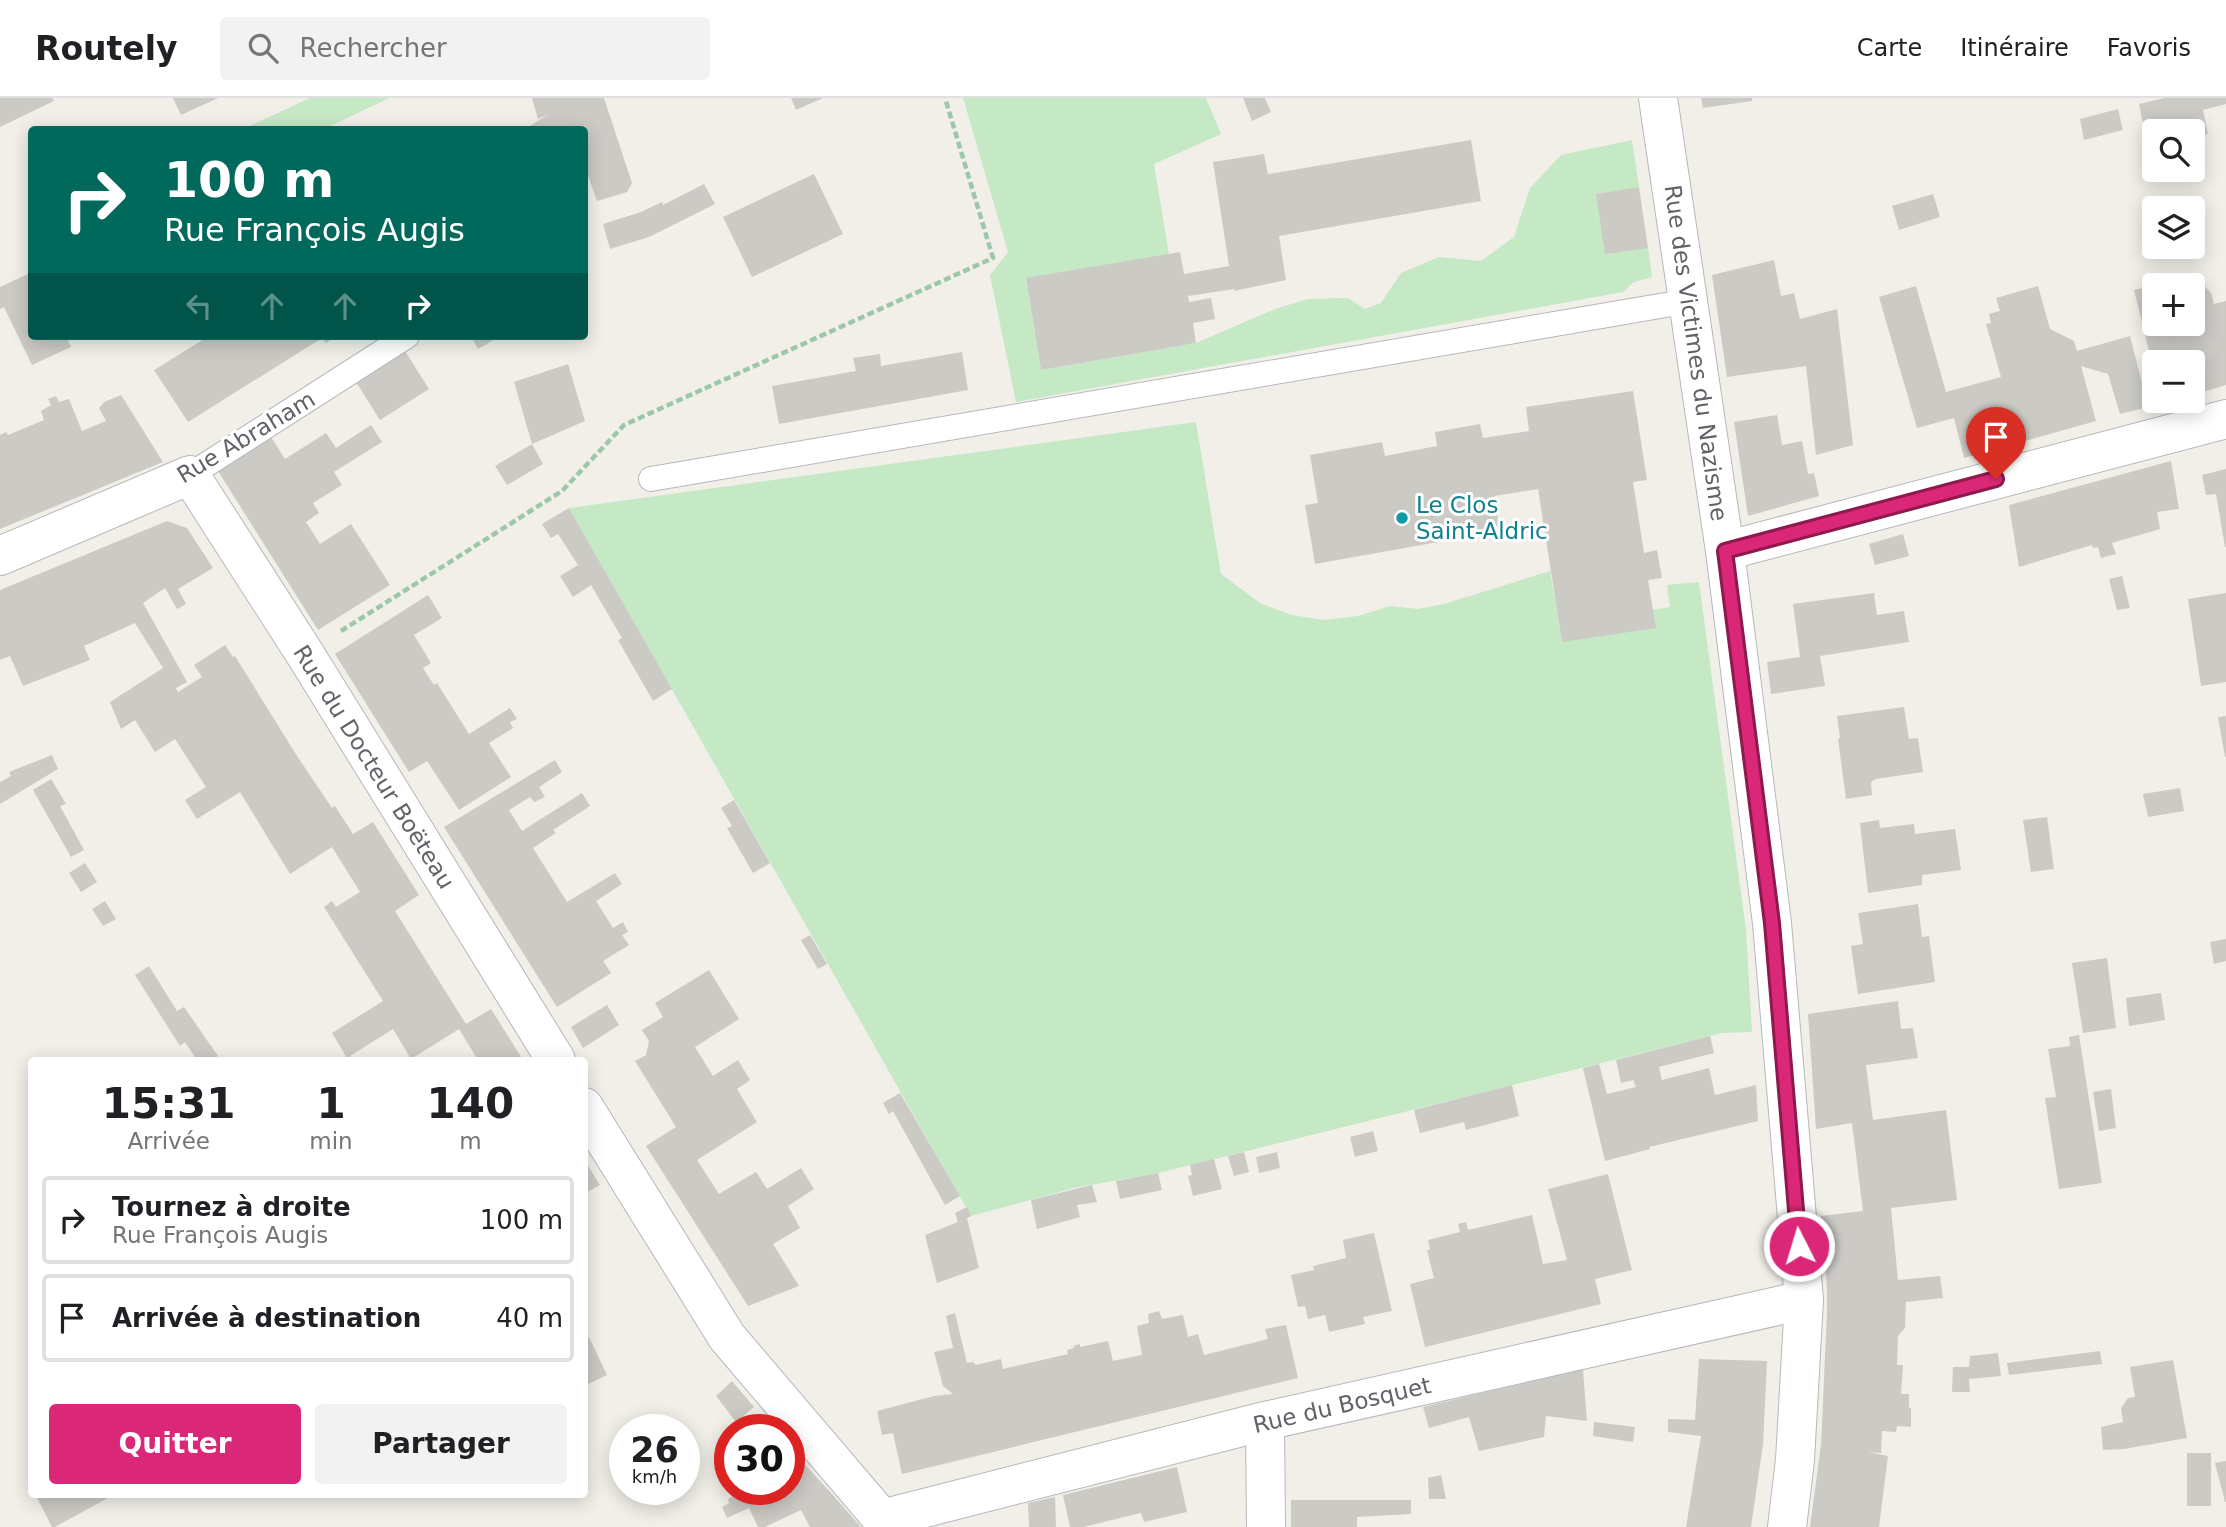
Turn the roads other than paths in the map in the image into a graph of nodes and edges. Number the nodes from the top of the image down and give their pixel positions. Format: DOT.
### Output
graph roads {
  1 [pos="1658,98"];
  2 [pos="1689,301"];
  3 [pos="401,340"];
  4 [pos="2226,419"];
  5 [pos="190,475"];
  6 [pos="651,479"];
  7 [pos="1725,551"];
  8 [pos="0,556"];
  9 [pos="554,1057"];
  10 [pos="588,1113"];
  11 [pos="1804,1300"];
  12 [pos="1265,1421"];
  13 [pos="885,1523"];
  14 [pos="1266,1527"];
  15 [pos="1787,1527"];
  1 -- 2 [label="street, Rue des Victimes du Nazisme"];
  2 -- 6 [label="lane"];
  2 -- 7 [label="street, Rue des Victimes du Nazisme"];
  3 -- 5 [label="lane, Rue Abraham"];
  4 -- 7 [label="street"];
  5 -- 8 [label="street, Rue Abraham"];
  5 -- 9 [label="street, Rue du Docteur Boëteau"];
  7 -- 11 [label="street, Rue des Victimes du Nazisme"];
  10 -- 13 [label="street"];
  11 -- 12 [label="street, Rue du Bosquet"];
  11 -- 15 [label="street, Rue des Victimes du Nazisme"];
  12 -- 13 [label="street, Rue du Bosquet"];
  12 -- 14 [label="street"];
}
